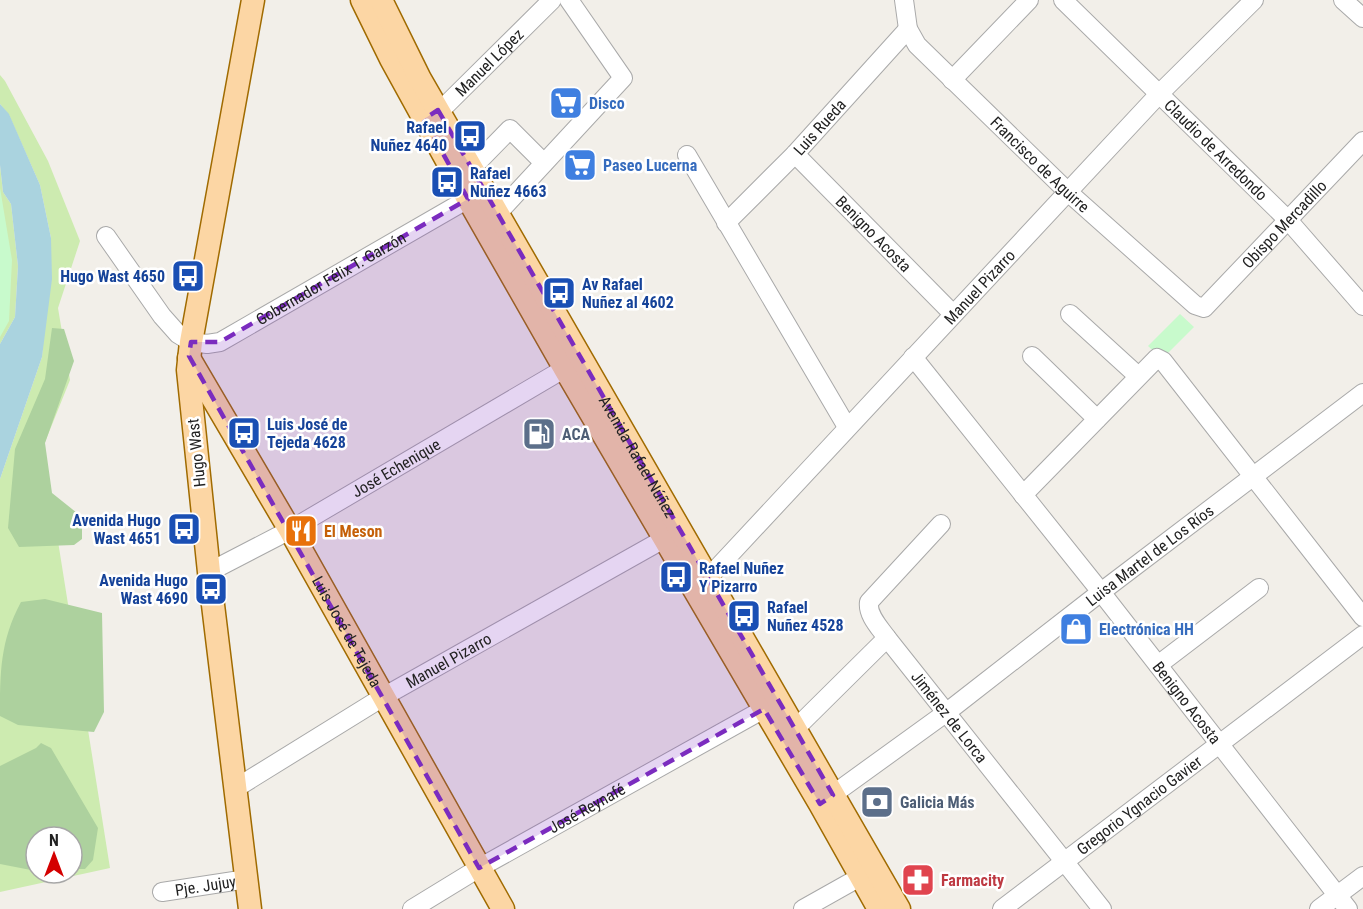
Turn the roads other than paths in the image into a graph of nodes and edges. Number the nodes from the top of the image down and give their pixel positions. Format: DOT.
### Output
graph roads {
  1 [pos="253,0"];
  2 [pos="363,0"];
  3 [pos="381,0"];
  4 [pos="552,0"];
  5 [pos="569,0"];
  6 [pos="904,0"];
  7 [pos="1029,0"];
  8 [pos="1063,0"];
  9 [pos="1254,0"];
  10 [pos="1343,0"];
  11 [pos="1363,18"];
  12 [pos="908,29"];
  13 [pos="952,80"];
  14 [pos="1160,93"];
  15 [pos="431,115"];
  16 [pos="1363,141"];
  17 [pos="795,154"];
  18 [pos="687,155"];
  19 [pos="544,163"];
  20 [pos="472,168"];
  21 [pos="1068,192"];
  22 [pos="468,199"];
  23 [pos="498,213"];
  24 [pos="1288,220"];
  25 [pos="726,223"];
  26 [pos="106,236"];
  27 [pos="1363,306"];
  28 [pos="1204,308"];
  29 [pos="953,314"];
  30 [pos="1070,314"];
  31 [pos="190,349"];
  32 [pos="1032,356"];
  33 [pos="913,357"];
  34 [pos="573,364"];
  35 [pos="1138,376"];
  36 [pos="1363,393"];
  37 [pos="1097,419"];
  38 [pos="847,427"];
  39 [pos="1254,476"];
  40 [pos="1023,495"];
  41 [pos="940,524"];
  42 [pos="290,530"];
  43 [pos="664,539"];
  44 [pos="209,573"];
  45 [pos="708,578"];
  46 [pos="1259,588"];
  47 [pos="1101,592"];
  48 [pos="1363,616"];
  49 [pos="1363,635"];
  50 [pos="887,638"];
  51 [pos="1158,665"];
  52 [pos="383,696"];
  53 [pos="764,708"];
  54 [pos="947,712"];
  55 [pos="795,729"];
  56 [pos="1219,744"];
  57 [pos="236,788"];
  58 [pos="826,799"];
  59 [pos="1064,861"];
  60 [pos="479,868"];
  61 [pos="1363,876"];
  62 [pos="860,877"];
  63 [pos="247,879"];
  64 [pos="162,892"];
  65 [pos="1343,902"];
  66 [pos="250,909"];
  67 [pos="412,909"];
  68 [pos="503,909"];
  69 [pos="803,909"];
  70 [pos="879,909"];
  71 [pos="899,909"];
  72 [pos="1002,909"];
  73 [pos="1102,909"];
  74 [pos="1319,909"];
  1 -- 31 [label="main road, Hugo Wast"];
  2 -- 15 [label="main road, Avenida Rafael Núñez"];
  3 -- 15 [label="main road, Avenida Rafael Núñez"];
  4 -- 15 [label="street, Manuel López"];
  5 -- 19 [label="street"];
  6 -- 12 [label="street, Francisco de Aguirre"];
  7 -- 13 [label="street"];
  8 -- 14 [label="street, Claudio de Arredondo"];
  9 -- 14 [label="street, Manuel Pizarro"];
  10 -- 11 [label="street"];
  12 -- 13 [label="street, Francisco de Aguirre"];
  12 -- 17 [label="street, Luis Rueda"];
  13 -- 21 [label="street, Francisco de Aguirre"];
  14 -- 21 [label="street, Manuel Pizarro"];
  14 -- 24 [label="street, Claudio de Arredondo"];
  15 -- 20 [label="main road, Avenida Rafael Núñez"];
  15 -- 22 [label="main road, Avenida Rafael Núñez"];
  16 -- 24 [label="street, Obispo Mercadillo"];
  17 -- 25 [label="street, Luis Rueda"];
  17 -- 29 [label="street, Benigno Acosta"];
  18 -- 25 [label="street"];
  19 -- 20 [label="street"];
  19 -- 23 [label="street"];
  20 -- 23 [label="main road, Avenida Rafael Núñez"];
  21 -- 28 [label="street, Francisco de Aguirre"];
  21 -- 29 [label="street, Manuel Pizarro"];
  22 -- 31 [label="street, Gobernador Félix T. Garzón"];
  22 -- 34 [label="main road, Avenida Rafael Núñez"];
  23 -- 34 [label="main road, Avenida Rafael Núñez"];
  24 -- 27 [label="street, Claudio de Arredondo"];
  24 -- 28 [label="street, Obispo Mercadillo"];
  25 -- 38 [label="street"];
  26 -- 31 [label="street, Luis José de Tejeda"];
  29 -- 33 [label="street, Manuel Pizarro"];
  30 -- 35 [label="street"];
  31 -- 42 [label="main road, Luis José de Tejeda"];
  31 -- 44 [label="main road, Hugo Wast"];
  32 -- 37 [label="street"];
  33 -- 38 [label="street, Manuel Pizarro"];
  33 -- 40 [label="street, Benigno Acosta"];
  34 -- 42 [label="street, José Echenique"];
  34 -- 43 [label="main road, Avenida Rafael Núñez"];
  34 -- 45 [label="main road, Avenida Rafael Núñez"];
  35 -- 37 [label="street"];
  35 -- 39 [label="street"];
  36 -- 39 [label="street, Luisa Martel de Los Ríos"];
  37 -- 40 [label="street"];
  38 -- 45 [label="street, Manuel Pizarro"];
  39 -- 47 [label="street, Luisa Martel de Los Ríos"];
  39 -- 48 [label="street"];
  40 -- 47 [label="street, Benigno Acosta"];
  41 -- 50 [label="street, Jiménez de Lorca"];
  42 -- 44 [label="street, José Echenique"];
  42 -- 52 [label="main road, Luis José de Tejeda"];
  43 -- 52 [label="street, Manuel Pizarro"];
  43 -- 53 [label="main road, Avenida Rafael Núñez"];
  44 -- 57 [label="main road, Hugo Wast"];
  45 -- 55 [label="main road, Avenida Rafael Núñez"];
  46 -- 51 [label="street"];
  47 -- 51 [label="street, Benigno Acosta"];
  47 -- 54 [label="street, Luisa Martel de Los Ríos"];
  49 -- 56 [label="street, Gregorio Ygnacio Gavier"];
  50 -- 54 [label="street, Jiménez de Lorca"];
  50 -- 55 [label="street"];
  51 -- 56 [label="street, Benigno Acosta"];
  52 -- 57 [label="street, Manuel Pizarro"];
  52 -- 60 [label="main road, Luis José de Tejeda"];
  53 -- 58 [label="main road, Avenida Rafael Núñez"];
  53 -- 60 [label="street, José Reynafé"];
  54 -- 58 [label="street, Luisa Martel de Los Ríos"];
  54 -- 59 [label="street, Jiménez de Lorca"];
  55 -- 58 [label="main road, Avenida Rafael Núñez"];
  56 -- 59 [label="street, Gregorio Ygnacio Gavier"];
  56 -- 65 [label="street, Benigno Acosta"];
  57 -- 63 [label="main road, Hugo Wast"];
  58 -- 62 [label="main road, Avenida Rafael Núñez"];
  58 -- 71 [label="main road, Avenida Rafael Núñez"];
  59 -- 72 [label="street, Gregorio Ygnacio Gavier"];
  59 -- 73 [label="street, Jiménez de Lorca"];
  60 -- 67 [label="street, José Reynafé"];
  60 -- 68 [label="main road, Luis José de Tejeda"];
  61 -- 65 [label="street"];
  62 -- 69 [label="street"];
  62 -- 70 [label="main road, Avenida Rafael Núñez"];
  63 -- 64 [label="street, Pje. Jujuy"];
  63 -- 66 [label="main road, Hugo Wast"];
  65 -- 74 [label="street"];
}
